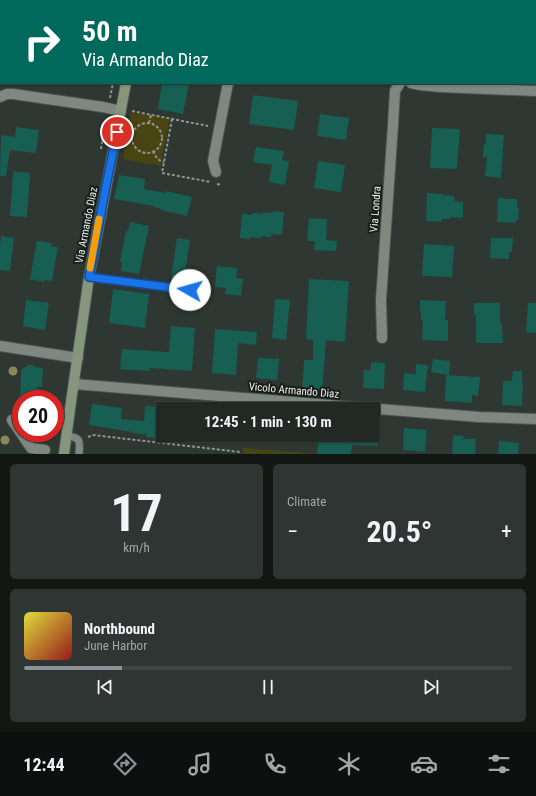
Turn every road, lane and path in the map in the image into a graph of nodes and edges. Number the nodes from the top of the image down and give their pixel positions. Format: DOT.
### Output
graph roads {
  1 [pos="126,84"];
  2 [pos="228,84"];
  3 [pos="400,84"];
  4 [pos="416,84"];
  5 [pos="536,91"];
  6 [pos="0,97"];
  7 [pos="125,111"];
  8 [pos="151,115"];
  9 [pos="172,119"];
  10 [pos="149,123"];
  11 [pos="212,126"];
  12 [pos="153,151"];
  13 [pos="164,162"];
  14 [pos="216,172"];
  15 [pos="222,185"];
  16 [pos="89,277"];
  17 [pos="190,290"];
  18 [pos="382,338"];
  19 [pos="0,346"];
  20 [pos="78,358"];
  21 [pos="74,384"];
  22 [pos="536,420"];
  23 [pos="66,436"];
  24 [pos="25,442"];
  25 [pos="80,442"];
  26 [pos="45,450"];
  27 [pos="30,451"];
  28 [pos="64,454"];
  29 [pos="79,454"];
  30 [pos="240,454"];
  1 -- 7 [label="street, Via Armando Diaz"];
  2 -- 14 [label="street"];
  3 -- 18 [label="street, Via Londra"];
  4 -- 5 [label="street"];
  6 -- 7 [label="street"];
  7 -- 8 [label="path"];
  7 -- 16 [label="street, Via Armando Diaz"];
  8 -- 9 [label="path"];
  8 -- 10 [label="path"];
  9 -- 11 [label="path"];
  9 -- 13 [label="path"];
  10 -- 12 [label="path"];
  10 -- 12 [label="path"];
  12 -- 13 [label="path"];
  13 -- 15 [label="path"];
  16 -- 17 [label="lane, Via Armando Diaz"];
  16 -- 20 [label="street, Via Armando Diaz"];
  19 -- 20 [label="street"];
  20 -- 21 [label="street, Via Armando Diaz"];
  21 -- 22 [label="street, Vicolo Armando Diaz"];
  21 -- 23 [label="street, Via Armando Diaz"];
  23 -- 25 [label="lane"];
  23 -- 28 [label="street, Via Armando Diaz"];
  24 -- 27 [label="street"];
  25 -- 29 [label="lane"];
  25 -- 30 [label="path"];
  26 -- 27 [label="street"];
}
